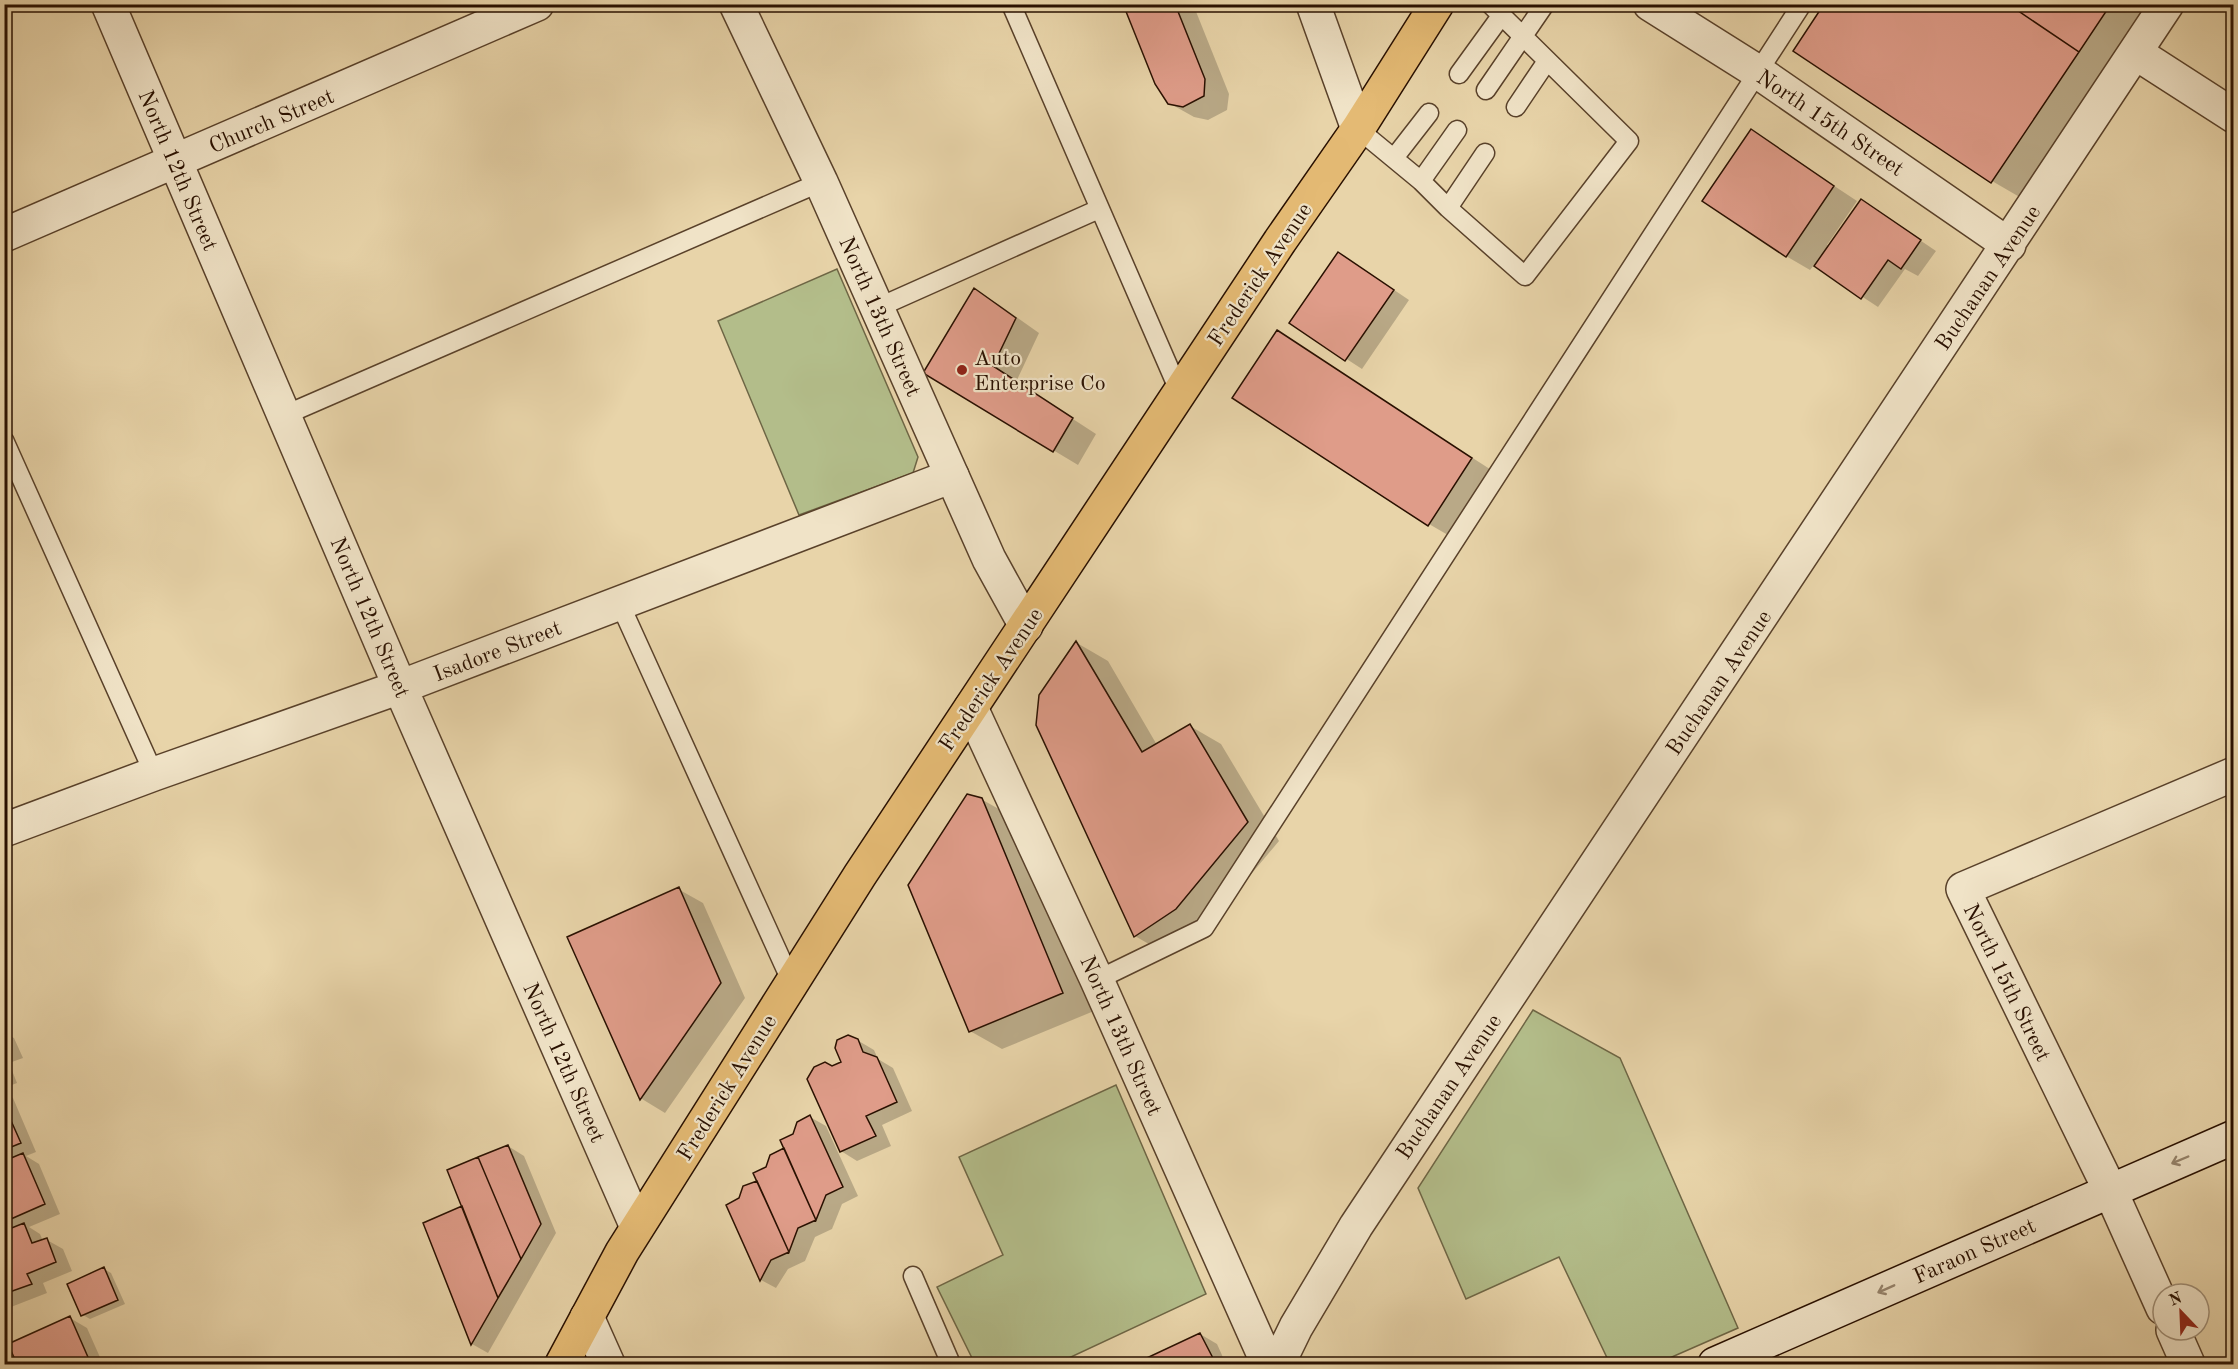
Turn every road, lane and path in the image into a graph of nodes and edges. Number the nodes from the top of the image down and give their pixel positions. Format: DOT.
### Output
graph roads {
  1 [pos="108,4"];
  2 [pos="537,4"];
  3 [pos="736,4"];
  4 [pos="1011,4"];
  5 [pos="1313,4"];
  6 [pos="1437,4"];
  7 [pos="1545,4"];
  8 [pos="1650,4"];
  9 [pos="1802,4"];
  10 [pos="2167,4"];
  11 [pos="1496,10"];
  12 [pos="1523,38"];
  13 [pos="2136,53"];
  14 [pos="1547,61"];
  15 [pos="1758,72"];
  16 [pos="1459,75"];
  17 [pos="1486,90"];
  18 [pos="1516,107"];
  19 [pos="1429,113"];
  20 [pos="2234,116"];
  21 [pos="1358,129"];
  22 [pos="1457,130"];
  23 [pos="1485,153"];
  24 [pos="1394,158"];
  25 [pos="176,161"];
  26 [pos="1421,181"];
  27 [pos="821,182"];
  28 [pos="1448,208"];
  29 [pos="1099,209"];
  30 [pos="4,235"];
  31 [pos="2009,245"];
  32 [pos="877,308"];
  33 [pos="1180,393"];
  34 [pos="285,415"];
  35 [pos="4,440"];
  36 [pos="952,476"];
  37 [pos="620,604"];
  38 [pos="1026,626"];
  39 [pos="400,687"];
  40 [pos="971,708"];
  41 [pos="154,774"];
  42 [pos="2234,774"];
  43 [pos="4,830"];
  44 [pos="1097,980"];
  45 [pos="792,983"];
  46 [pos="2234,1137"];
  47 [pos="2110,1190"];
  48 [pos="637,1227"];
  49 [pos="913,1276"];
  50 [pos="2151,1282"];
  51 [pos="587,1317"];
  52 [pos="2178,1342"];
  53 [pos="562,1365"];
  54 [pos="608,1365"];
  55 [pos="951,1365"];
  56 [pos="1268,1365"];
  57 [pos="1278,1365"];
  58 [pos="1715,1365"];
  59 [pos="2188,1365"];
  1 -- 25 [label="street, North 12th Street"];
  2 -- 25 [label="street, Church Street"];
  3 -- 27 [label="street, North 13th Street"];
  4 -- 29 [label="lane"];
  5 -- 21 [label="street"];
  6 -- 21 [label="main road, Frederick Avenue"];
  7 -- 12 [label="lane"];
  8 -- 15 [label="street, North 15th Street"];
  9 -- 15 [label="lane"];
  10 -- 13 [label="street, Buchanan Avenue"];
  11 -- 12 [label="lane"];
  11 -- 16 [label="lane"];
  12 -- 14 [label="lane"];
  12 -- 17 [label="lane"];
  13 -- 20 [label="street"];
  13 -- 31 [label="street, Buchanan Avenue"];
  14 -- 18 [label="lane"];
  14 -- 28 [label="lane"];
  15 -- 31 [label="street, North 15th Street"];
  15 -- 44 [label="lane"];
  19 -- 24 [label="lane"];
  21 -- 24 [label="lane"];
  21 -- 33 [label="main road, Frederick Avenue"];
  22 -- 26 [label="lane"];
  23 -- 28 [label="lane"];
  24 -- 26 [label="lane"];
  25 -- 30 [label="street, Church Street"];
  25 -- 34 [label="street, North 12th Street"];
  26 -- 28 [label="lane"];
  27 -- 32 [label="street, North 13th Street"];
  27 -- 34 [label="lane"];
  29 -- 32 [label="lane"];
  29 -- 33 [label="lane"];
  31 -- 57 [label="street, Buchanan Avenue"];
  32 -- 36 [label="street, North 13th Street"];
  33 -- 38 [label="main road, Frederick Avenue"];
  34 -- 39 [label="street, North 12th Street"];
  35 -- 41 [label="lane"];
  36 -- 37 [label="street, Isadore Street"];
  36 -- 38 [label="street, North 13th Street"];
  37 -- 39 [label="street, Isadore Street"];
  37 -- 45 [label="lane"];
  38 -- 40 [label="main road, Frederick Avenue"];
  39 -- 41 [label="street, Isadore Street"];
  39 -- 48 [label="street, North 12th Street"];
  40 -- 44 [label="street, North 13th Street"];
  40 -- 45 [label="main road, Frederick Avenue"];
  41 -- 43 [label="street, Isadore Street"];
  42 -- 47 [label="street, North 15th Street"];
  44 -- 56 [label="street, North 13th Street"];
  45 -- 48 [label="main road, Frederick Avenue"];
  46 -- 47 [label="street, Faraon Street, one-way"];
  47 -- 50 [label="street, North 15th Street"];
  47 -- 58 [label="street, Faraon Street, one-way"];
  48 -- 51 [label="main road, Frederick Avenue"];
  49 -- 55 [label="lane"];
  51 -- 53 [label="main road, Frederick Avenue"];
  51 -- 54 [label="street"];
  52 -- 59 [label="street"];
}
